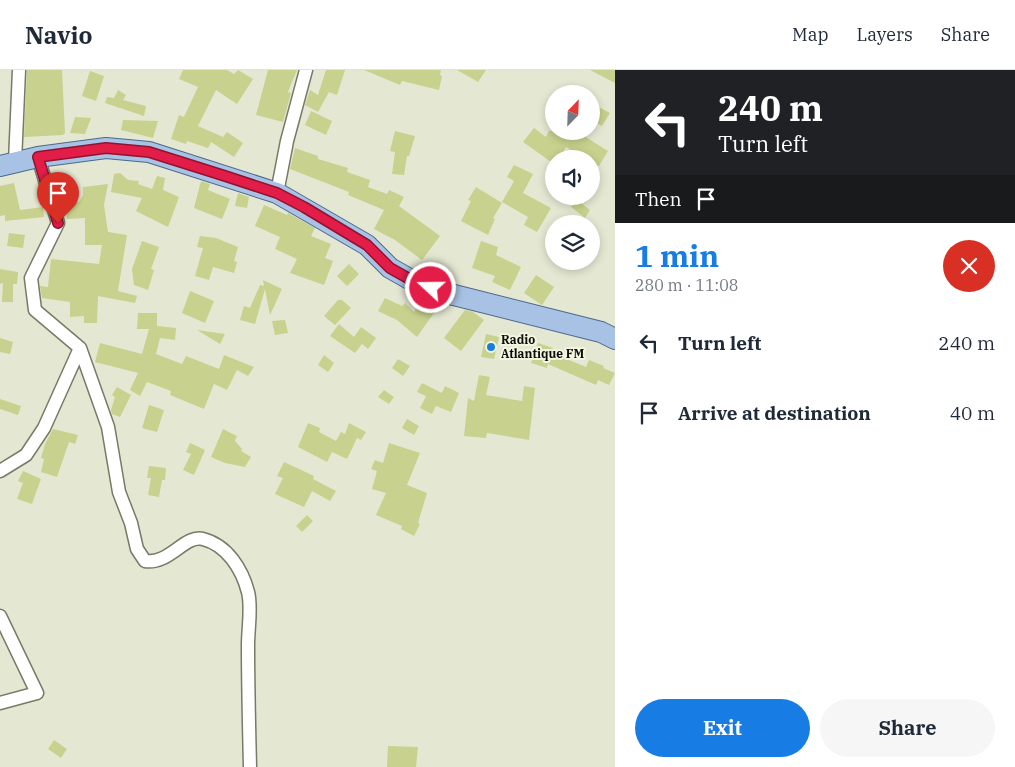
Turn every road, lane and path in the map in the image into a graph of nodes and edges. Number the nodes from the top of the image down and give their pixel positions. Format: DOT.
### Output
graph roads {
  1 [pos="19,70"];
  2 [pos="306,70"];
  3 [pos="38,157"];
  4 [pos="8,164"];
  5 [pos="277,193"];
  6 [pos="615,338"];
  7 [pos="80,348"];
  8 [pos="0,471"];
  9 [pos="0,616"];
  10 [pos="0,704"];
  11 [pos="250,767"];
  1 -- 4 [label="street"];
  2 -- 5 [label="street"];
  3 -- 4 [label="main road"];
  3 -- 5 [label="main road"];
  3 -- 7 [label="street"];
  5 -- 6 [label="main road"];
  7 -- 8 [label="street"];
  7 -- 11 [label="street"];
  9 -- 10 [label="street"];
}
